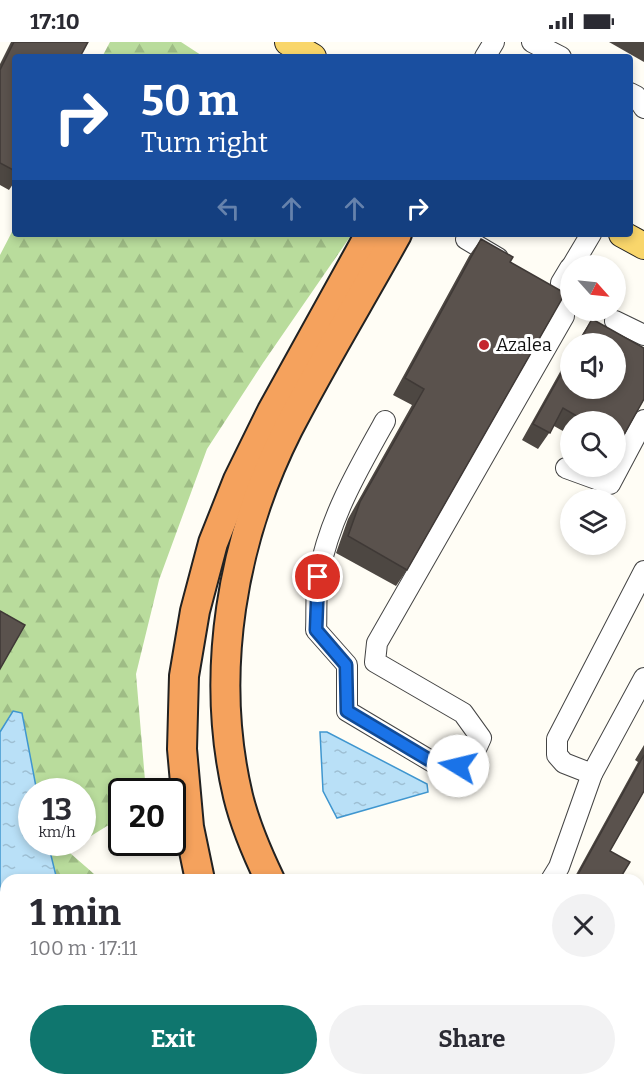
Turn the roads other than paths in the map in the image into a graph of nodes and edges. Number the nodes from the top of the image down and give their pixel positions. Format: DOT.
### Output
graph roads {
  1 [pos="288,42"];
  2 [pos="532,42"];
  3 [pos="308,54"];
  4 [pos="555,54"];
  5 [pos="633,94"];
  6 [pos="644,108"];
  7 [pos="368,237"];
  8 [pos="395,237"];
  9 [pos="589,237"];
  10 [pos="628,237"];
  11 [pos="466,240"];
  12 [pos="644,246"];
  13 [pos="578,255"];
  14 [pos="514,267"];
  15 [pos="543,284"];
  16 [pos="560,295"];
  17 [pos="561,321"];
  18 [pos="615,321"];
  19 [pos="644,335"];
  20 [pos="644,420"];
  21 [pos="385,421"];
  22 [pos="626,454"];
  23 [pos="591,477"];
  24 [pos="614,477"];
  25 [pos="644,571"];
  26 [pos="644,678"];
  27 [pos="592,774"];
  28 [pos="199,874"];
  29 [pos="267,874"];
  30 [pos="555,874"];
  1 -- 3 [label="main road"];
  2 -- 4 [label="street"];
  5 -- 6 [label="street"];
  7 -- 28 [label="highway"];
  8 -- 29 [label="highway"];
  9 -- 13 [label="street"];
  10 -- 12 [label="main road"];
  11 -- 14 [label="street"];
  15 -- 16 [label="street"];
  17 -- 21 [label="street"];
  18 -- 19 [label="street"];
  20 -- 22 [label="street"];
  23 -- 24 [label="street"];
  25 -- 27 [label="street"];
  26 -- 27 [label="street"];
  27 -- 30 [label="street"];
}
